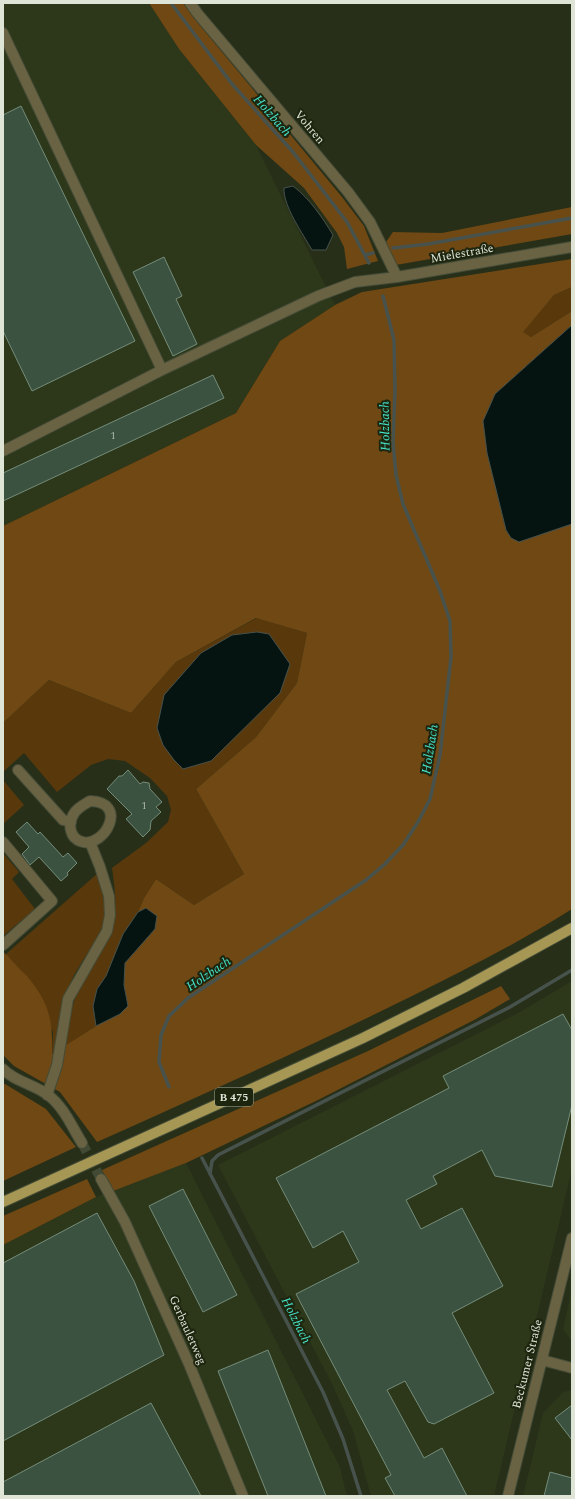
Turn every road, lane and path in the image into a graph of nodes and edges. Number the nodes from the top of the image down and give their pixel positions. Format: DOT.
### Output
graph roads {
  1 [pos="190,3"];
  2 [pos="3,33"];
  3 [pos="7,53"];
  4 [pos="572,247"];
  5 [pos="397,277"];
  6 [pos="162,370"];
  7 [pos="3,451"];
  8 [pos="18,770"];
  9 [pos="71,822"];
  10 [pos="3,842"];
  11 [pos="90,842"];
  12 [pos="572,928"];
  13 [pos="3,945"];
  14 [pos="3,1068"];
  15 [pos="47,1095"];
  16 [pos="82,1143"];
  17 [pos="101,1179"];
  18 [pos="3,1202"];
  19 [pos="572,1238"];
  20 [pos="542,1360"];
  21 [pos="572,1368"];
  22 [pos="243,1496"];
  23 [pos="508,1496"];
  1 -- 5 [label="street, Vohren"];
  2 -- 3 [label="street"];
  3 -- 6 [label="street"];
  4 -- 5 [label="street, Mielestraße"];
  5 -- 6 [label="street, Mielestraße"];
  6 -- 7 [label="street, Mielestraße"];
  8 -- 9 [label="street"];
  9 -- 11 [label="street"];
  9 -- 11 [label="street"];
  10 -- 13 [label="street"];
  11 -- 15 [label="street"];
  12 -- 18 [label="main road, B 475"];
  14 -- 15 [label="street"];
  15 -- 16 [label="street"];
  17 -- 22 [label="street, Gerbauletweg"];
  19 -- 20 [label="street, Beckumer Straße"];
  20 -- 21 [label="street"];
  20 -- 23 [label="street, Beckumer Straße"];
}
